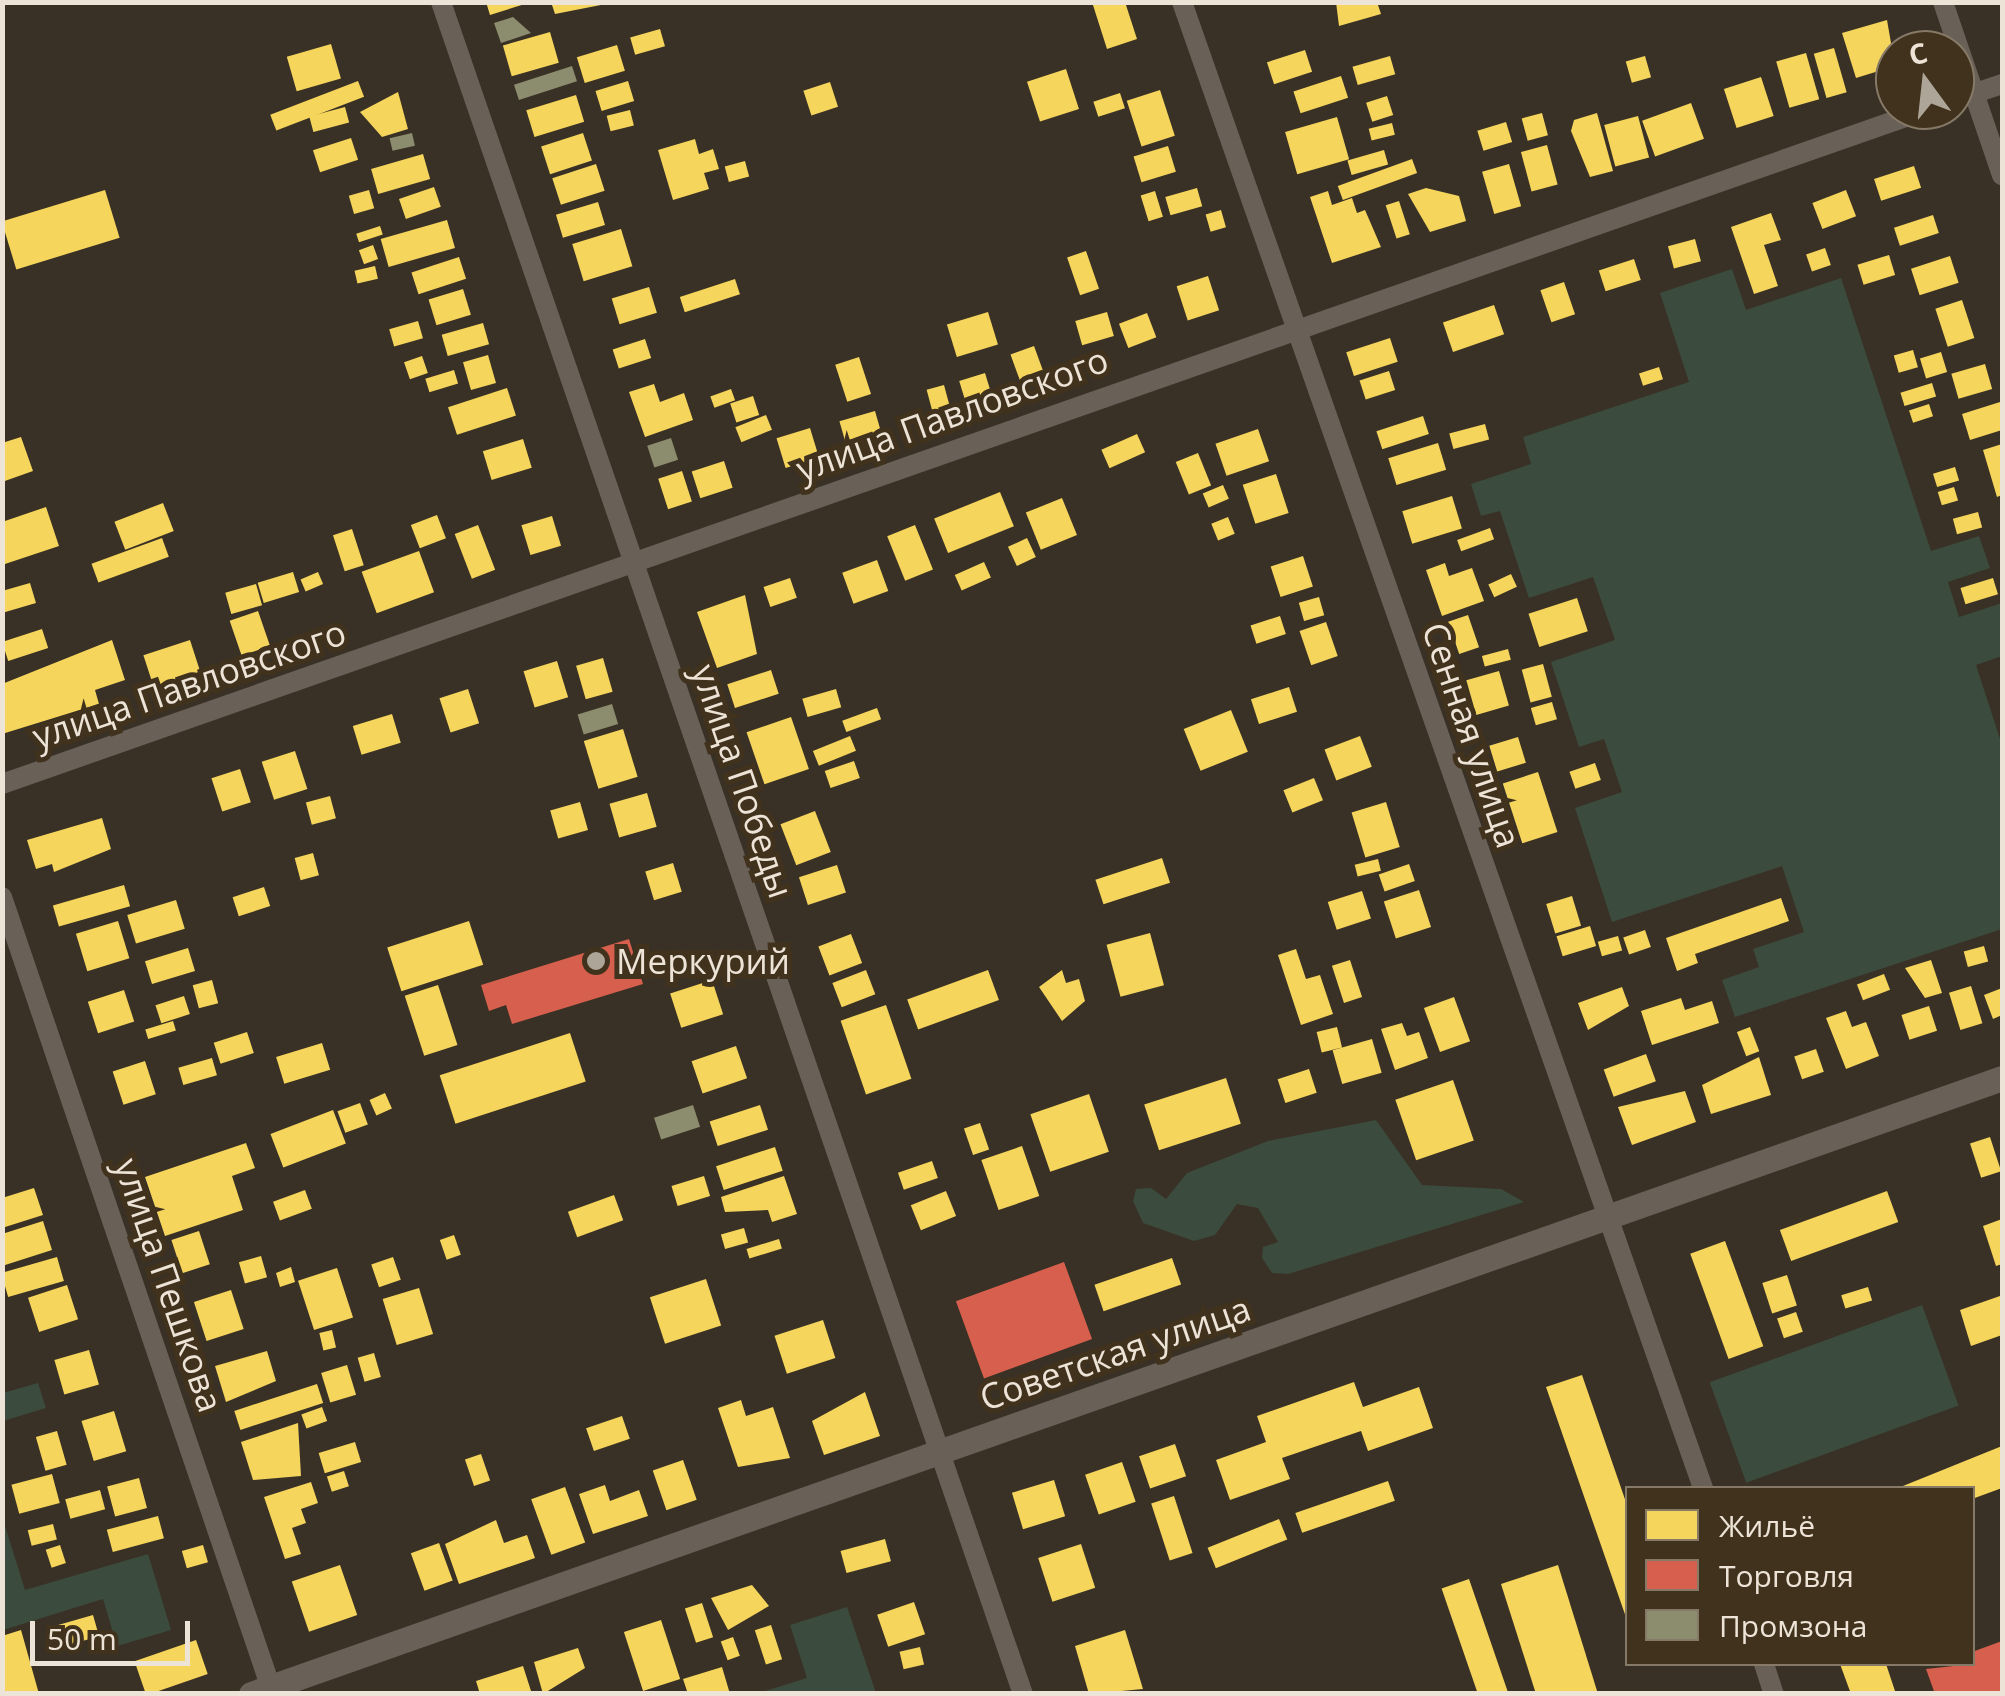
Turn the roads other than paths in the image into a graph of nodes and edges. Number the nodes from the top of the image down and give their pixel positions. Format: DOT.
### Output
graph roads {
  1 [pos="441,2"];
  2 [pos="1182,2"];
  3 [pos="1944,2"];
  4 [pos="2002,84"];
  5 [pos="1976,93"];
  6 [pos="1875,127"];
  7 [pos="2002,175"];
  8 [pos="1294,326"];
  9 [pos="632,562"];
  10 [pos="2,784"];
  11 [pos="2,897"];
  12 [pos="2002,1078"];
  13 [pos="1608,1217"];
  14 [pos="942,1451"];
  15 [pos="1702,1486"];
  16 [pos="1765,1666"];
  17 [pos="265,1691"];
  18 [pos="1024,1694"];
  19 [pos="1774,1694"];
  1 -- 9 [label="street, улица Победы"];
  2 -- 8 [label="street, Сенная улица"];
  3 -- 5 [label="street"];
  4 -- 5 [label="street"];
  5 -- 7 [label="street"];
  6 -- 8 [label="street, улица Павловского"];
  8 -- 9 [label="street, улица Павловского"];
  8 -- 13 [label="street, Сенная улица"];
  9 -- 10 [label="street, улица Павловского"];
  9 -- 14 [label="street, улица Победы"];
  11 -- 17 [label="street, улица Пешкова"];
  12 -- 13 [label="street, Советская улица"];
  13 -- 14 [label="street, Советская улица"];
  13 -- 15 [label="street, Сенная улица"];
  14 -- 17 [label="street, Советская улица"];
  14 -- 18 [label="street, улица Победы"];
  16 -- 19 [label="street"];
}
